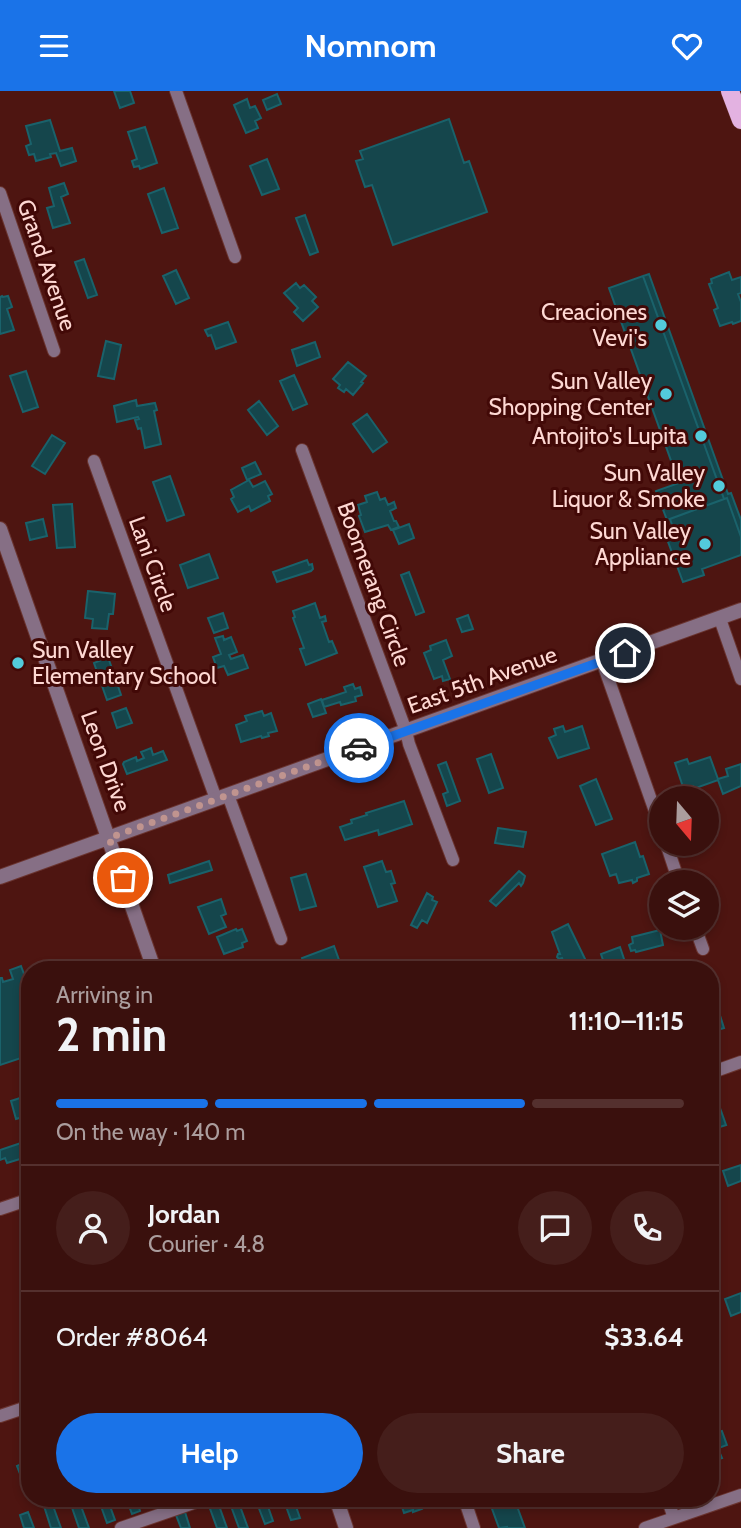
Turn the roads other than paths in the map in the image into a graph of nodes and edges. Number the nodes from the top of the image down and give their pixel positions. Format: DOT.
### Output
graph roads {
  1 [pos="176,91"];
  2 [pos="730,91"];
  3 [pos="741,120"];
  4 [pos="0,193"];
  5 [pos="235,257"];
  6 [pos="54,351"];
  7 [pos="303,450"];
  8 [pos="94,461"];
  9 [pos="0,529"];
  10 [pos="741,610"];
  11 [pos="720,618"];
  12 [pos="602,661"];
  13 [pos="741,679"];
  14 [pos="406,731"];
  15 [pos="649,794"];
  16 [pos="222,797"];
  17 [pos="109,838"];
  18 [pos="453,860"];
  19 [pos="0,877"];
  20 [pos="281,939"];
  21 [pos="700,940"];
  22 [pos="703,949"];
  23 [pos="152,961"];
  24 [pos="741,1063"];
  25 [pos="719,1070"];
  26 [pos="21,1202"];
  27 [pos="0,1209"];
  28 [pos="21,1409"];
  29 [pos="0,1416"];
  30 [pos="741,1495"];
  31 [pos="719,1503"];
  32 [pos="169,1507"];
  33 [pos="339,1507"];
  34 [pos="467,1507"];
  35 [pos="670,1507"];
  36 [pos="706,1507"];
  37 [pos="674,1518"];
  38 [pos="121,1528"];
  39 [pos="346,1528"];
  40 [pos="474,1528"];
  41 [pos="645,1528"];
  1 -- 5 [label="street"];
  2 -- 3 [label="main road"];
  4 -- 6 [label="street, Grand Avenue"];
  7 -- 14 [label="street, Boomerang Circle"];
  8 -- 16 [label="street, Lani Circle"];
  9 -- 17 [label="street, Leon Drive"];
  10 -- 11 [label="street, East 5th Avenue"];
  11 -- 12 [label="street, East 5th Avenue"];
  11 -- 13 [label="street"];
  12 -- 14 [label="street, East 5th Avenue"];
  12 -- 15 [label="street"];
  14 -- 16 [label="street, East 5th Avenue"];
  14 -- 18 [label="street, Boomerang Circle"];
  16 -- 17 [label="street, East 5th Avenue"];
  16 -- 20 [label="street, Lani Circle"];
  17 -- 19 [label="street, East 5th Avenue"];
  17 -- 23 [label="street, Leon Drive"];
  21 -- 22 [label="street"];
  24 -- 25 [label="street"];
  26 -- 27 [label="street"];
  28 -- 29 [label="street"];
  30 -- 31 [label="street"];
  32 -- 38 [label="street"];
  33 -- 39 [label="street"];
  34 -- 40 [label="street"];
  35 -- 37 [label="street"];
  36 -- 37 [label="street"];
  37 -- 41 [label="street"];
}
